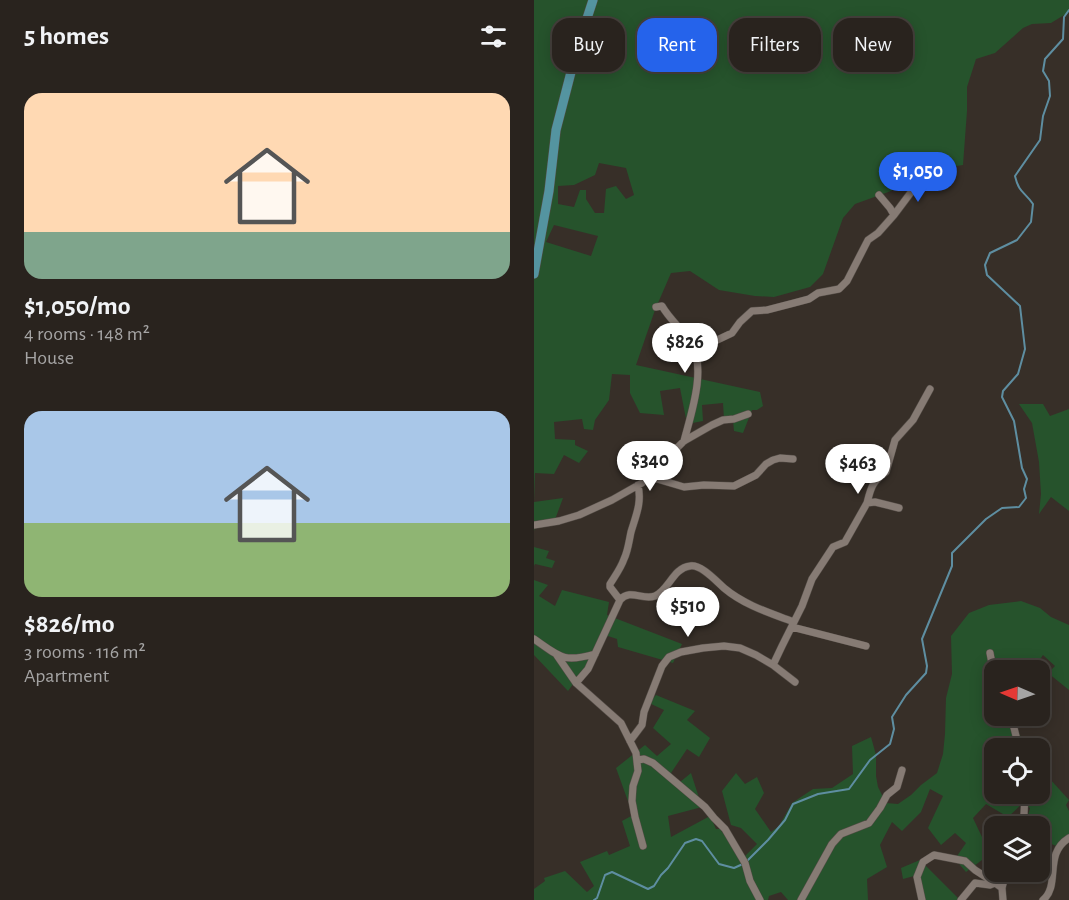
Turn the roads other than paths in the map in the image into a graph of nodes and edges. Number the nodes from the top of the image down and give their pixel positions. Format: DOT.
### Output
graph roads {
  1 [pos="593,0"];
  2 [pos="937,182"];
  3 [pos="879,195"];
  4 [pos="894,215"];
  5 [pos="534,274"];
  6 [pos="656,306"];
  7 [pos="694,351"];
  8 [pos="930,389"];
  9 [pos="748,414"];
  10 [pos="684,441"];
  11 [pos="793,459"];
  12 [pos="875,463"];
  13 [pos="646,478"];
  14 [pos="875,480"];
  15 [pos="638,485"];
  16 [pos="867,503"];
  17 [pos="899,508"];
  18 [pos="534,525"];
  19 [pos="621,600"];
  20 [pos="793,625"];
  21 [pos="534,639"];
  22 [pos="866,646"];
  23 [pos="990,653"];
  24 [pos="556,654"];
  25 [pos="595,654"];
  26 [pos="991,660"];
  27 [pos="773,665"];
  28 [pos="795,682"];
  29 [pos="576,683"];
  30 [pos="630,741"];
  31 [pos="638,760"];
  32 [pos="902,770"];
  33 [pos="1069,838"];
  34 [pos="643,846"];
  35 [pos="1004,882"];
  36 [pos="995,883"];
  37 [pos="1002,888"];
  38 [pos="760,900"];
  39 [pos="801,900"];
  40 [pos="922,900"];
  41 [pos="961,900"];
  42 [pos="1003,900"];
  43 [pos="1043,900"];
  1 -- 5 [label="main road"];
  2 -- 4 [label="street"];
  3 -- 4 [label="street"];
  4 -- 7 [label="street"];
  6 -- 7 [label="street"];
  7 -- 10 [label="street"];
  8 -- 14 [label="street"];
  9 -- 10 [label="street"];
  10 -- 13 [label="street"];
  11 -- 13 [label="street"];
  12 -- 14 [label="street"];
  13 -- 15 [label="street"];
  14 -- 16 [label="street"];
  15 -- 18 [label="street"];
  15 -- 19 [label="street"];
  16 -- 17 [label="street"];
  16 -- 20 [label="street"];
  19 -- 20 [label="street"];
  19 -- 25 [label="street"];
  20 -- 22 [label="street"];
  20 -- 27 [label="street"];
  21 -- 24 [label="street"];
  23 -- 26 [label="street"];
  24 -- 25 [label="street"];
  24 -- 29 [label="street"];
  25 -- 29 [label="street"];
  27 -- 28 [label="street"];
  27 -- 30 [label="street"];
  29 -- 30 [label="street"];
  30 -- 31 [label="street"];
  31 -- 34 [label="street"];
  31 -- 38 [label="street"];
  32 -- 39 [label="street"];
  33 -- 43 [label="street"];
  35 -- 37 [label="street"];
  36 -- 37 [label="street"];
  36 -- 40 [label="street"];
  36 -- 41 [label="street"];
  37 -- 42 [label="street"];
}
